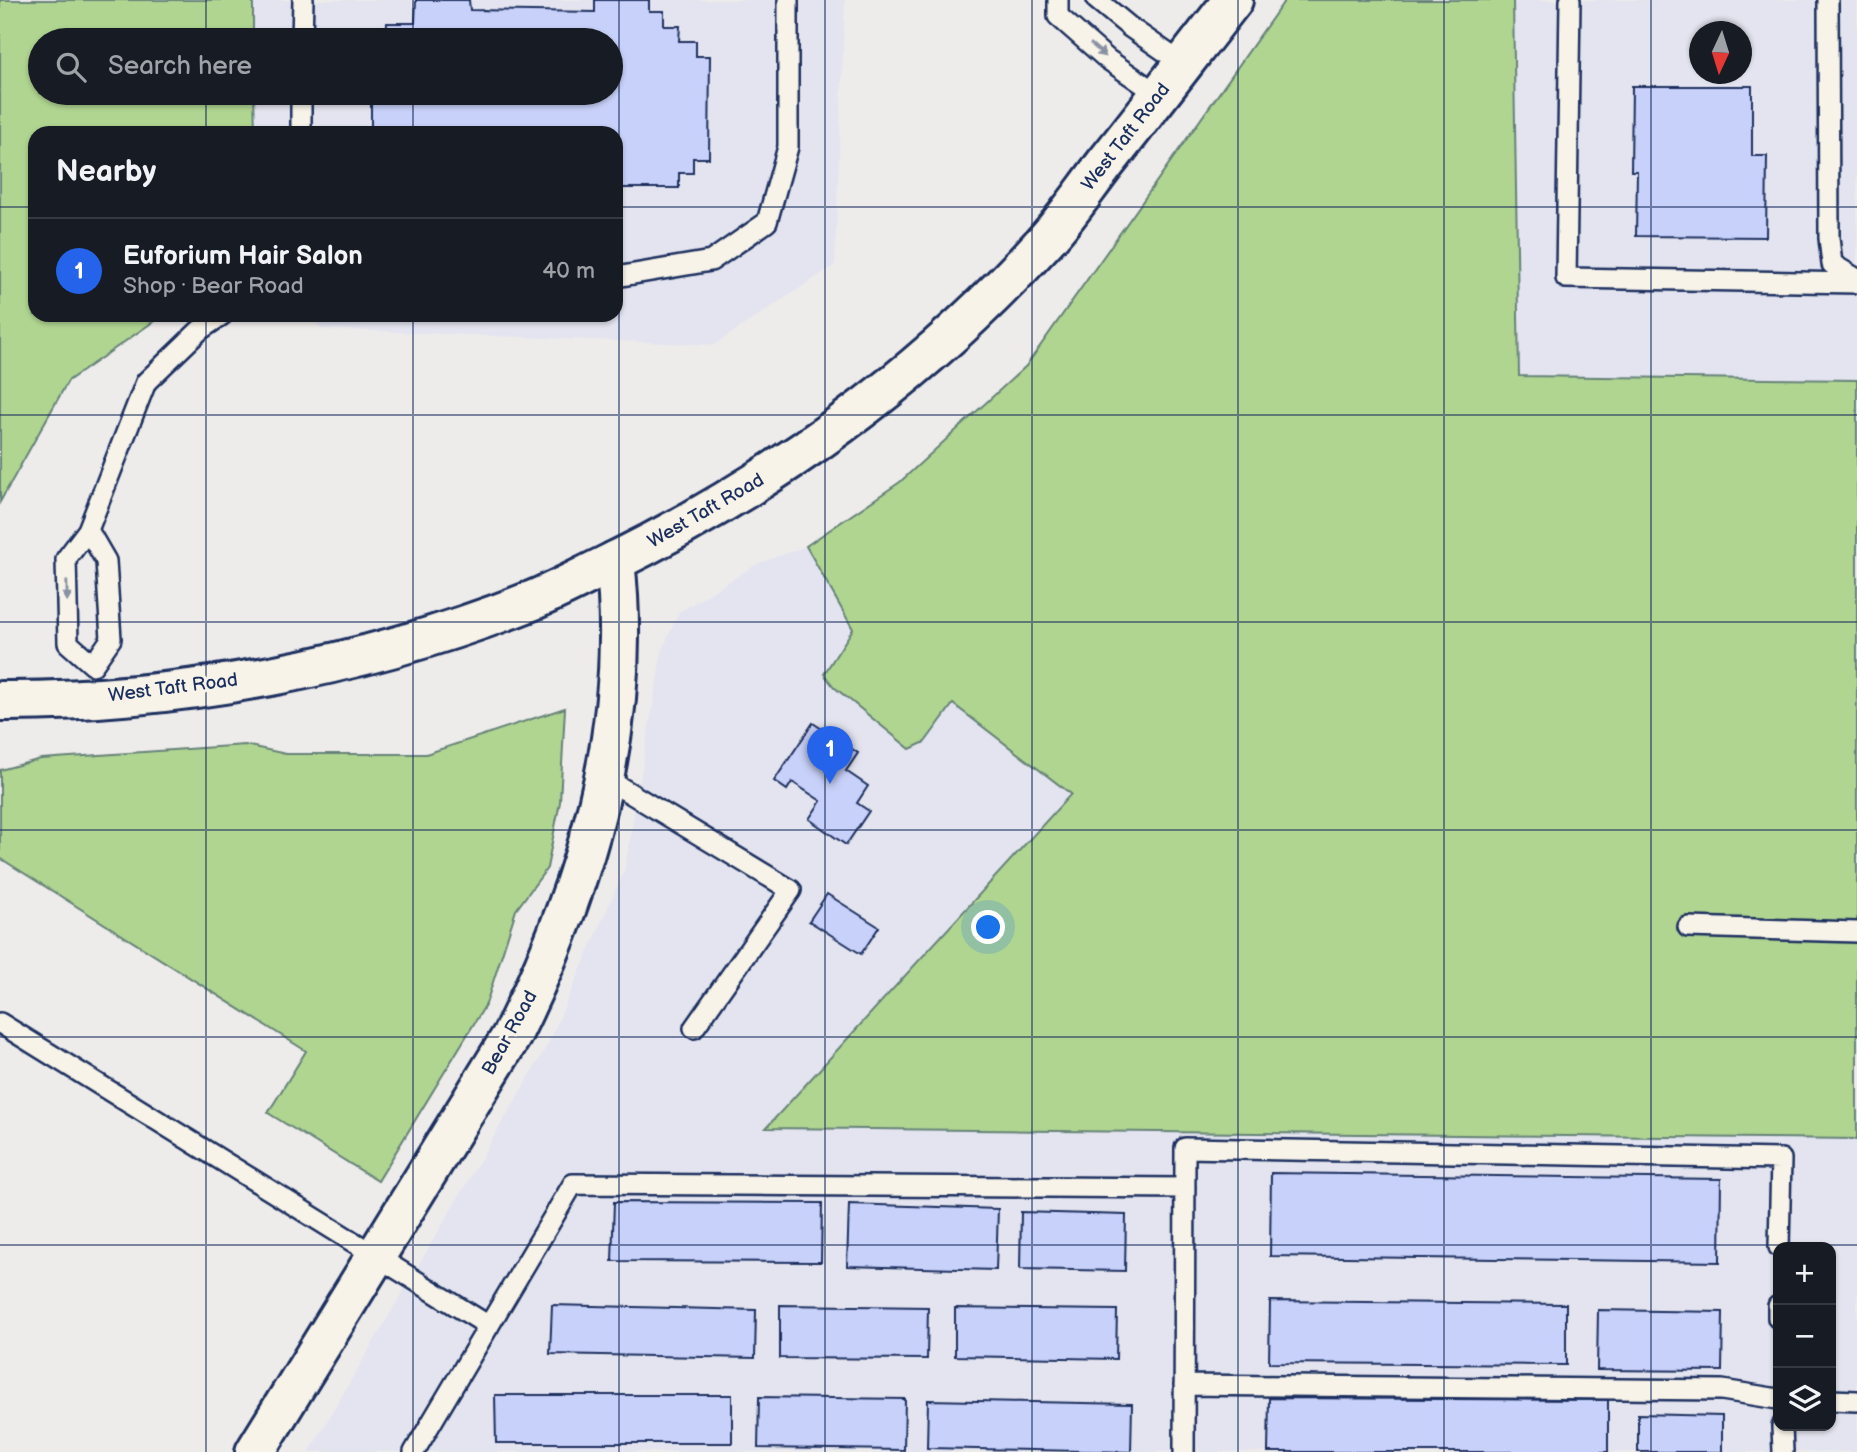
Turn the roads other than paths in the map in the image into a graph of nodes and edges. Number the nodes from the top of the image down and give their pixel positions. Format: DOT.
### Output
graph roads {
  1 [pos="303,0"];
  2 [pos="789,0"];
  3 [pos="1058,0"];
  4 [pos="1097,0"];
  5 [pos="1233,0"];
  6 [pos="1570,0"];
  7 [pos="1828,0"];
  8 [pos="302,28"];
  9 [pos="1183,64"];
  10 [pos="1159,95"];
  11 [pos="301,105"];
  12 [pos="301,126"];
  13 [pos="623,276"];
  14 [pos="1857,281"];
  15 [pos="212,322"];
  16 [pos="88,530"];
  17 [pos="615,561"];
  18 [pos="93,682"];
  19 [pos="0,701"];
  20 [pos="605,778"];
  21 [pos="1688,927"];
  22 [pos="1857,932"];
  23 [pos="0,1023"];
  24 [pos="694,1028"];
  25 [pos="1185,1188"];
  26 [pos="1779,1242"];
  27 [pos="377,1255"];
  28 [pos="489,1325"];
  29 [pos="1184,1385"];
  30 [pos="1773,1398"];
  31 [pos="1836,1400"];
  32 [pos="1857,1401"];
  33 [pos="1782,1431"];
  34 [pos="255,1452"];
  35 [pos="414,1452"];
  36 [pos="1184,1452"];
  37 [pos="1783,1452"];
  1 -- 8 [label="lane"];
  2 -- 13 [label="lane"];
  3 -- 10 [label="lane, one-way"];
  4 -- 9 [label="lane"];
  5 -- 9 [label="main road, West Taft Road"];
  6 -- 14 [label="lane"];
  7 -- 14 [label="lane"];
  9 -- 10 [label="main road, West Taft Road"];
  10 -- 17 [label="main road, West Taft Road"];
  11 -- 12 [label="lane"];
  15 -- 16 [label="lane"];
  16 -- 18 [label="lane"];
  16 -- 18 [label="lane, one-way"];
  17 -- 18 [label="main road, West Taft Road"];
  17 -- 20 [label="main road, Bear Road"];
  18 -- 19 [label="main road, West Taft Road"];
  20 -- 24 [label="lane"];
  20 -- 27 [label="main road, Bear Road"];
  21 -- 22 [label="lane"];
  23 -- 27 [label="lane"];
  25 -- 26 [label="lane"];
  25 -- 28 [label="lane"];
  25 -- 29 [label="lane"];
  27 -- 28 [label="lane"];
  27 -- 34 [label="main road, Bear Road"];
  28 -- 35 [label="lane"];
  29 -- 30 [label="lane"];
  29 -- 36 [label="lane"];
  31 -- 32 [label="lane"];
  33 -- 37 [label="lane"];
}
